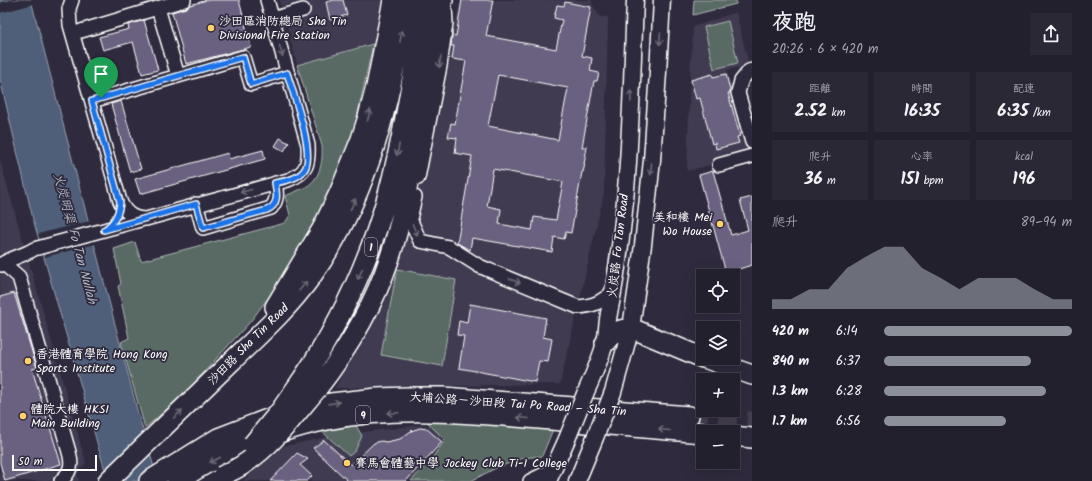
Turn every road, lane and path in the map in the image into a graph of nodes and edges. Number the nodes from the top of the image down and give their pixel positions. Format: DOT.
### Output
graph roads {
  1 [pos="72,0"];
  2 [pos="267,0"];
  3 [pos="393,0"];
  4 [pos="407,0"];
  5 [pos="426,0"];
  6 [pos="444,0"];
  7 [pos="635,0"];
  8 [pos="662,0"];
  9 [pos="178,1"];
  10 [pos="158,8"];
  11 [pos="304,10"];
  12 [pos="272,19"];
  13 [pos="81,31"];
  14 [pos="752,70"];
  15 [pos="287,73"];
  16 [pos="178,76"];
  17 [pos="92,101"];
  18 [pos="752,142"];
  19 [pos="752,156"];
  20 [pos="719,165"];
  21 [pos="275,183"];
  22 [pos="120,202"];
  23 [pos="196,204"];
  24 [pos="146,219"];
  25 [pos="104,230"];
  26 [pos="1,260"];
  27 [pos="613,292"];
  28 [pos="631,328"];
  29 [pos="258,336"];
  30 [pos="605,343"];
  31 [pos="696,355"];
  32 [pos="723,365"];
  33 [pos="752,375"];
  34 [pos="309,385"];
  35 [pos="689,416"];
  36 [pos="696,432"];
  37 [pos="740,437"];
  38 [pos="752,438"];
  39 [pos="551,475"];
  40 [pos="219,478"];
  41 [pos="162,479"];
  42 [pos="61,481"];
  43 [pos="108,481"];
  44 [pos="530,481"];
  45 [pos="577,481"];
  1 -- 17 [label="street"];
  2 -- 12 [label="street"];
  29 -- 3 [label="highway, one-way"];
  29 -- 4 [label="highway, 沙田路 Sha Tin Road, one-way"];
  5 -- 34 [label="highway, 1, one-way"];
  6 -- 27 [label="street, one-way"];
  6 -- 34 [label="highway"];
  27 -- 7 [label="main road, 火炭路 Fo Tan Road, one-way"];
  8 -- 28 [label="main road, 火炭路 Fo Tan Road, one-way"];
  9 -- 10 [label="street"];
  10 -- 13 [label="street"];
  10 -- 16 [label="street"];
  11 -- 12 [label="street"];
  12 -- 15 [label="street, one-way"];
  14 -- 18 [label="street"];
  15 -- 16 [label="street"];
  15 -- 21 [label="street"];
  16 -- 17 [label="street"];
  17 -- 22 [label="street"];
  19 -- 20 [label="street"];
  21 -- 23 [label="street, one-way"];
  21 -- 23 [label="street"];
  22 -- 24 [label="street"];
  22 -- 25 [label="street"];
  23 -- 24 [label="street"];
  24 -- 25 [label="street"];
  25 -- 26 [label="street"];
  26 -- 42 [label="street"];
  27 -- 30 [label="main road, 火炭路 Fo Tan Road"];
  28 -- 30 [label="highway"];
  28 -- 31 [label="highway"];
  28 -- 45 [label="main road, 火炭路 Fo Tan Road, bridge"];
  43 -- 29 [label="highway, 沙田路 Sha Tin Road, one-way"];
  30 -- 39 [label="main road, 火炭路 Fo Tan Road, bridge"];
  32 -- 33 [label="highway"];
  34 -- 40 [label="highway, 1, bridge"];
  41 -- 35 [label="highway, 大埔公路－沙田段 Tai Po Road – Sha Tin / 9, one-way"];
  36 -- 41 [label="highway, 大埔公路－沙田段 Tai Po Road – Sha Tin / 9, one-way"];
  37 -- 38 [label="highway"];
  39 -- 44 [label="street"];
}
